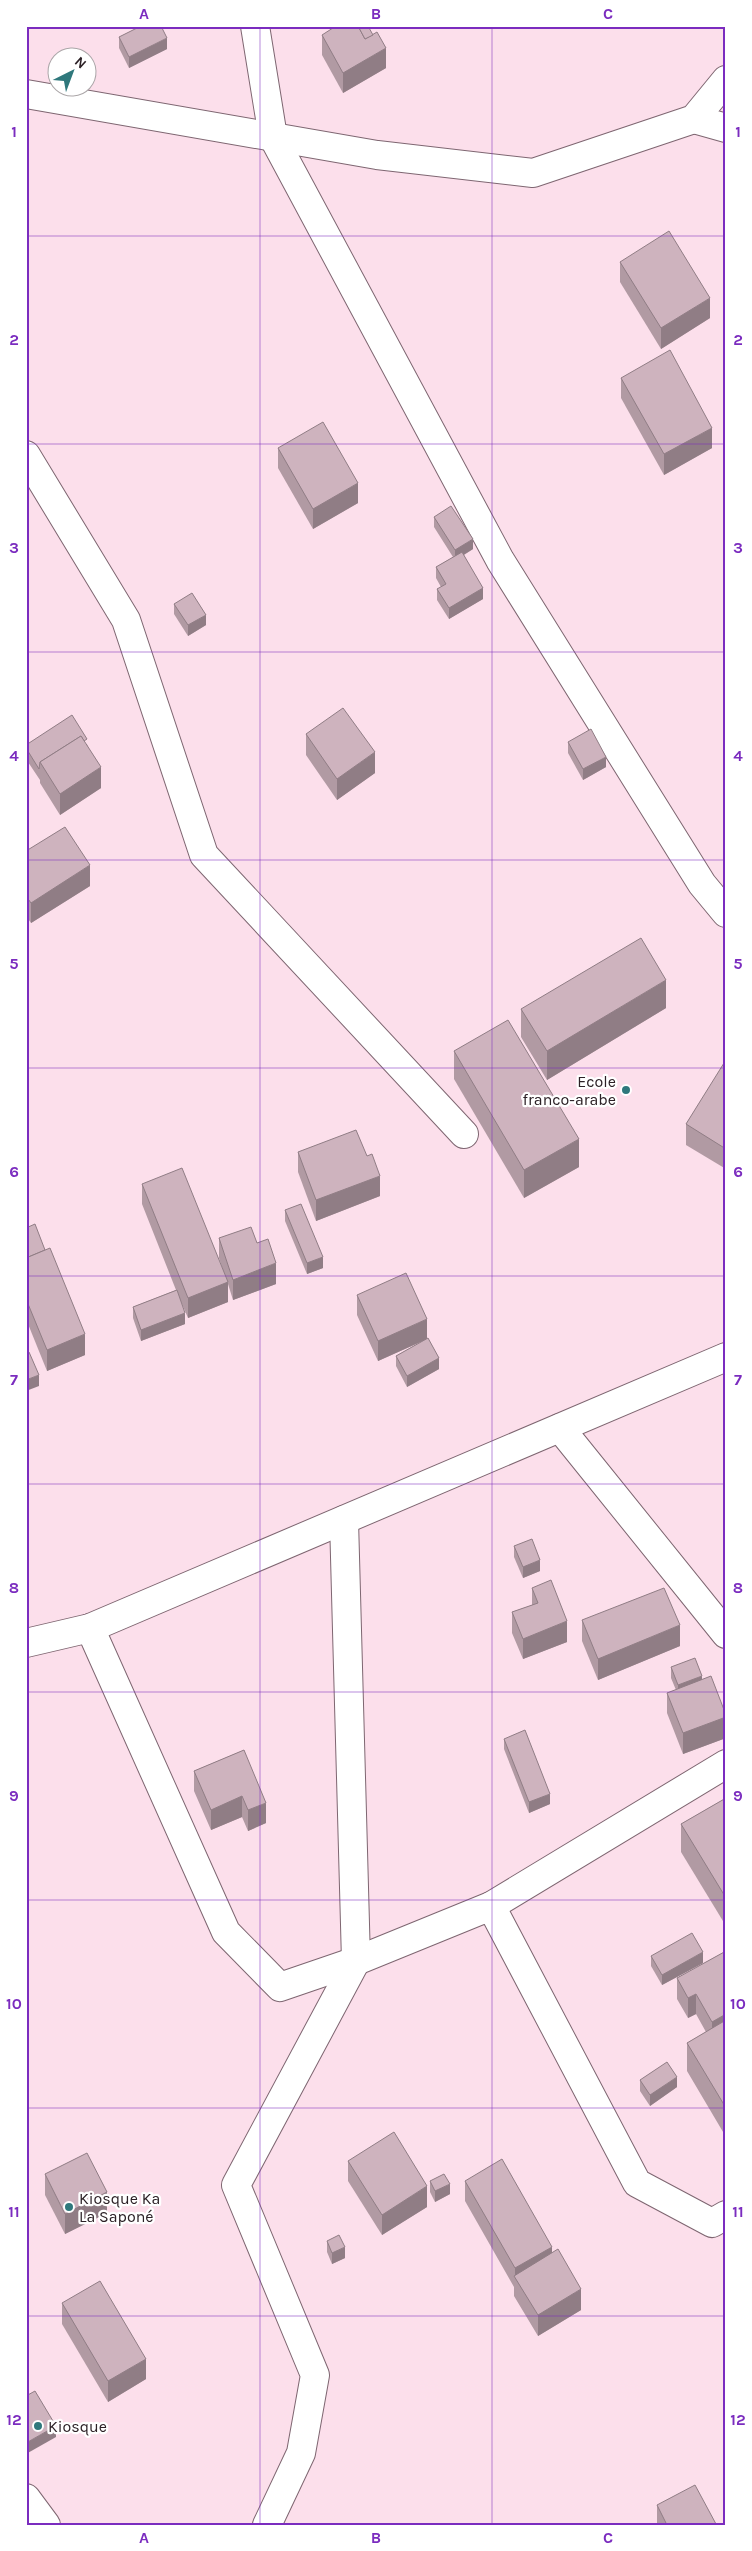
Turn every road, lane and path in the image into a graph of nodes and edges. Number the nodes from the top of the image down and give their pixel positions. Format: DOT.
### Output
graph roads {
  1 [pos="255,26"];
  2 [pos="726,80"];
  3 [pos="26,94"];
  4 [pos="694,119"];
  5 [pos="726,128"];
  6 [pos="273,137"];
  7 [pos="26,455"];
  8 [pos="726,912"];
  9 [pos="464,1134"];
  10 [pos="726,1357"];
  11 [pos="560,1428"];
  12 [pos="344,1520"];
  13 [pos="90,1628"];
  14 [pos="726,1634"];
  15 [pos="26,1643"];
  16 [pos="726,1764"];
  17 [pos="491,1906"];
  18 [pos="356,1960"];
  19 [pos="726,2215"];
  20 [pos="26,2498"];
  21 [pos="46,2525"];
  22 [pos="267,2525"];
  1 -- 6 [label="street"];
  2 -- 4 [label="street"];
  3 -- 6 [label="street"];
  4 -- 5 [label="street"];
  4 -- 6 [label="street"];
  6 -- 8 [label="street"];
  7 -- 9 [label="street"];
  10 -- 11 [label="street"];
  11 -- 12 [label="street"];
  11 -- 14 [label="street"];
  12 -- 13 [label="street"];
  12 -- 18 [label="street"];
  13 -- 15 [label="street"];
  13 -- 18 [label="street"];
  16 -- 17 [label="street"];
  17 -- 18 [label="street"];
  17 -- 19 [label="street"];
  18 -- 22 [label="street"];
  20 -- 21 [label="street"];
}
